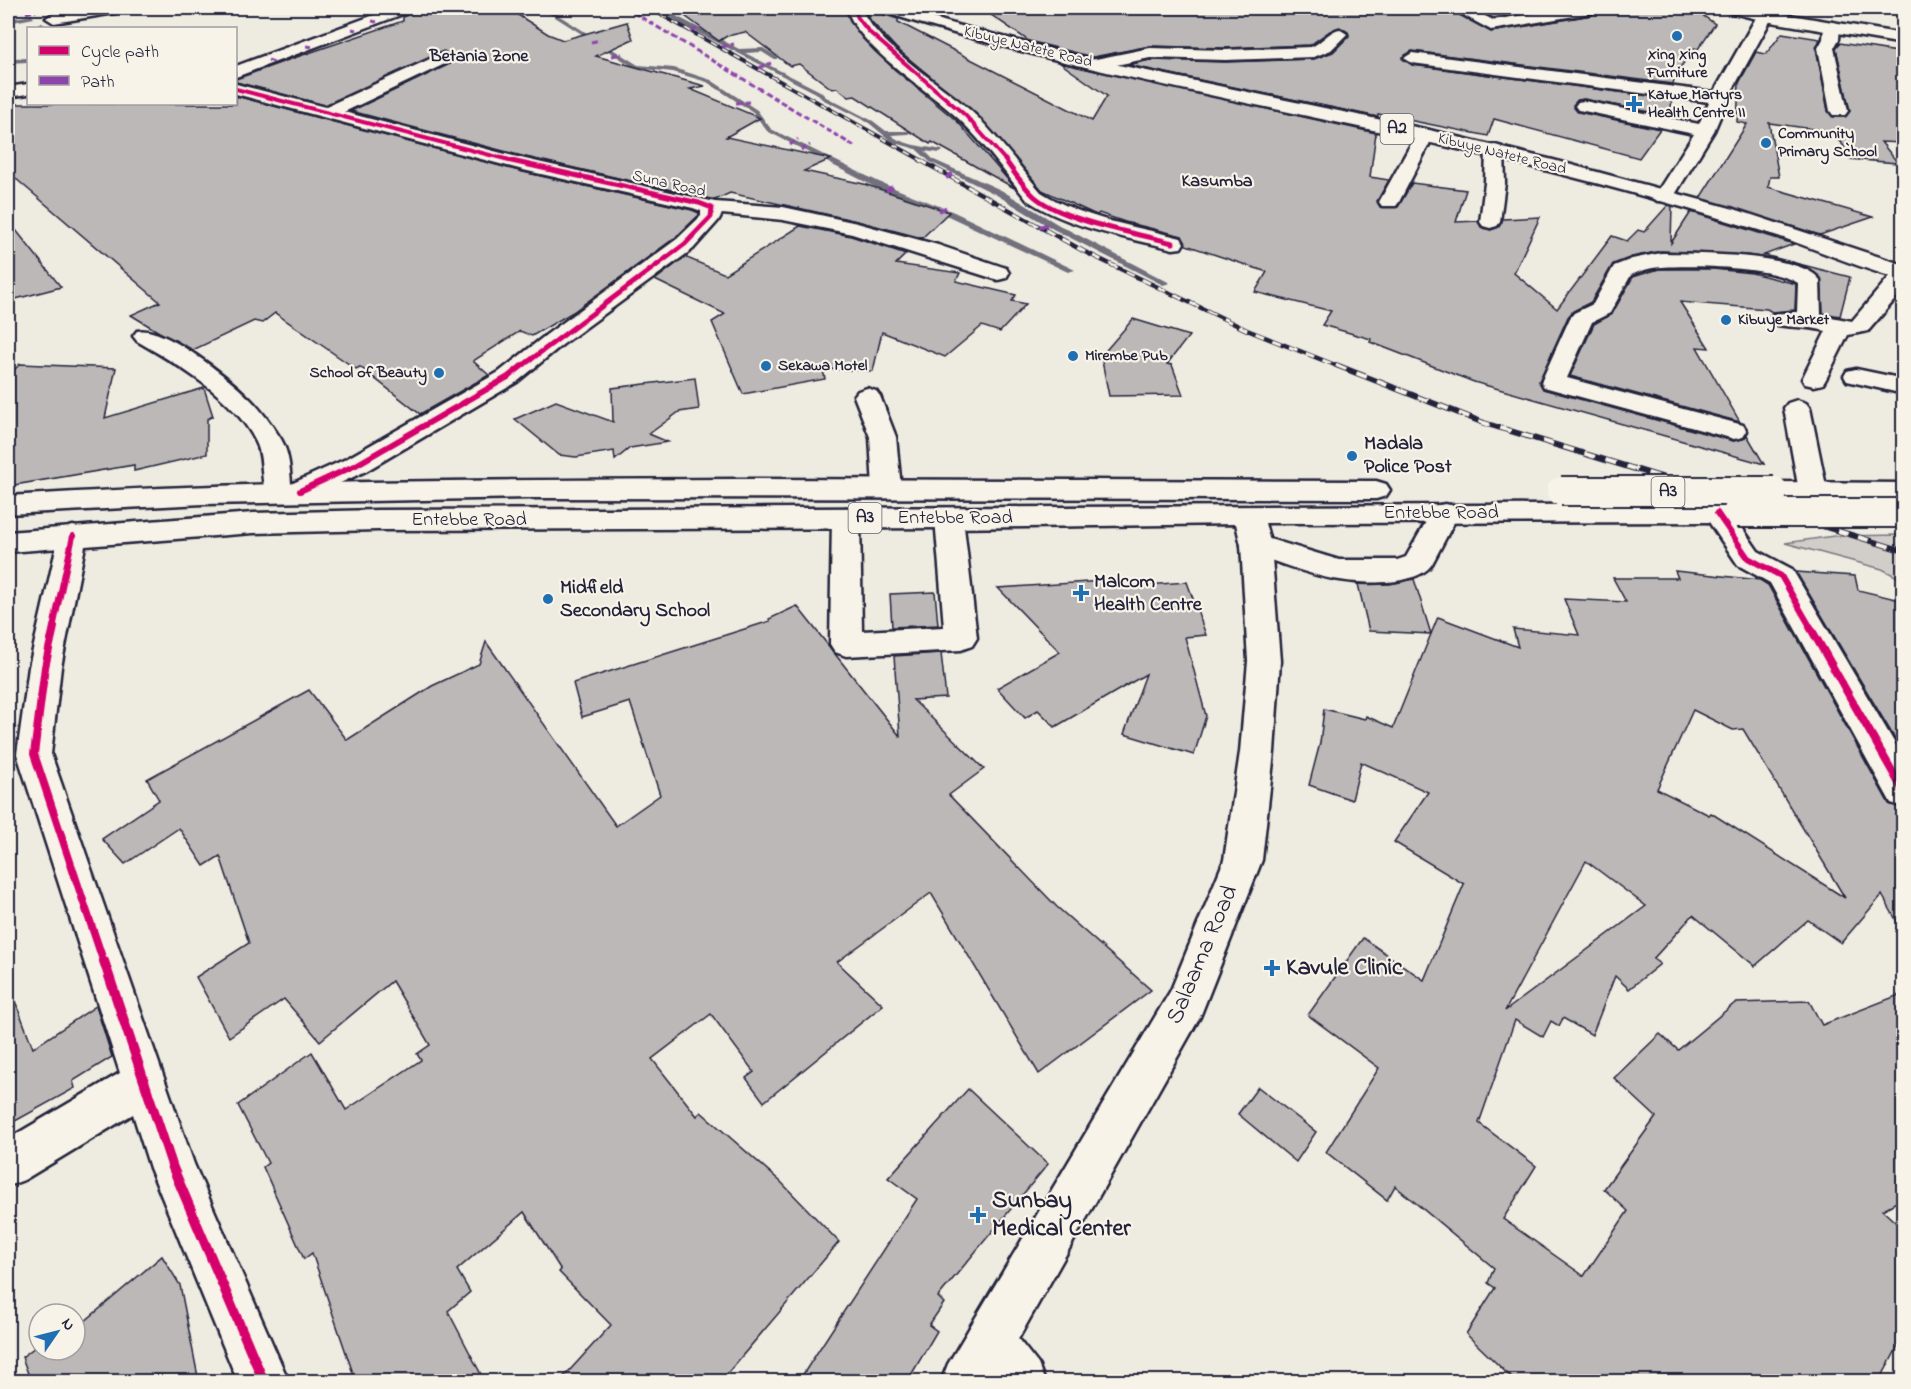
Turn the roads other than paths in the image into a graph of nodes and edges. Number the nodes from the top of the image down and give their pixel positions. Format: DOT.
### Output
graph roads {
  1 [pos="115,8"];
  2 [pos="406,8"];
  3 [pos="854,8"];
  4 [pos="885,8"];
  5 [pos="1458,8"];
  6 [pos="1592,8"];
  7 [pos="1730,8"];
  8 [pos="49,13"];
  9 [pos="1765,16"];
  10 [pos="69,27"];
  11 [pos="1832,27"];
  12 [pos="1339,34"];
  13 [pos="1904,39"];
  14 [pos="443,58"];
  15 [pos="1412,58"];
  16 [pos="1097,64"];
  17 [pos="237,72"];
  18 [pos="27,89"];
  19 [pos="237,89"];
  20 [pos="8,92"];
  21 [pos="1719,98"];
  22 [pos="1584,106"];
  23 [pos="1839,111"];
  24 [pos="329,112"];
  25 [pos="1705,131"];
  26 [pos="1425,135"];
  27 [pos="1495,152"];
  28 [pos="1664,197"];
  29 [pos="1389,202"];
  30 [pos="712,208"];
  31 [pos="1490,222"];
  32 [pos="1173,243"];
  33 [pos="998,273"];
  34 [pos="1904,273"];
  35 [pos="1781,319"];
  36 [pos="1809,320"];
  37 [pos="1842,328"];
  38 [pos="145,336"];
  39 [pos="1856,376"];
  40 [pos="1814,379"];
  41 [pos="1904,387"];
  42 [pos="867,396"];
  43 [pos="1797,408"];
  44 [pos="1734,431"];
  45 [pos="887,488"];
  46 [pos="1813,491"];
  47 [pos="290,492"];
  48 [pos="1904,492"];
  49 [pos="8,505"];
  50 [pos="1445,513"];
  51 [pos="1720,513"];
  52 [pos="1904,513"];
  53 [pos="846,518"];
  54 [pos="949,518"];
  55 [pos="1252,529"];
  56 [pos="73,536"];
  57 [pos="8,543"];
  58 [pos="1904,792"];
  59 [pos="144,1083"];
  60 [pos="8,1164"];
  61 [pos="978,1362"];
  62 [pos="264,1382"];
  63 [pos="1020,1382"];
  1 -- 8 [label="street"];
  2 -- 17 [label="street"];
  3 -- 32 [label="street"];
  4 -- 16 [label="street, Kibuye Natete Road / A2"];
  5 -- 6 [label="street"];
  7 -- 9 [label="street"];
  8 -- 10 [label="street"];
  9 -- 11 [label="street"];
  9 -- 21 [label="street"];
  11 -- 13 [label="street"];
  11 -- 23 [label="street"];
  12 -- 16 [label="street"];
  14 -- 24 [label="street"];
  15 -- 21 [label="street"];
  16 -- 26 [label="street, Kibuye Natete Road / A2"];
  18 -- 20 [label="street"];
  19 -- 24 [label="street, Suna Road"];
  21 -- 25 [label="street"];
  22 -- 25 [label="street"];
  24 -- 30 [label="street, Suna Road"];
  25 -- 28 [label="street"];
  26 -- 27 [label="street, Kibuye Natete Road / A2"];
  26 -- 29 [label="street"];
  27 -- 28 [label="street, Kibuye Natete Road / A2"];
  27 -- 31 [label="street"];
  28 -- 34 [label="street, Kibuye Natete Road / A2"];
  30 -- 33 [label="street"];
  30 -- 47 [label="street, Suna Road"];
  34 -- 37 [label="street"];
  35 -- 36 [label="street"];
  36 -- 37 [label="street"];
  36 -- 44 [label="street"];
  37 -- 40 [label="street"];
  38 -- 47 [label="street"];
  39 -- 41 [label="street"];
  42 -- 45 [label="street"];
  43 -- 46 [label="street"];
  45 -- 46 [label="street, Entebbe Road / A3, bridge"];
  45 -- 47 [label="street, Entebbe Road / A3"];
  46 -- 48 [label="street, Entebbe Road / A3"];
  47 -- 49 [label="street, Entebbe Road / A3"];
  50 -- 51 [label="street, Entebbe Road / A3"];
  50 -- 55 [label="street, Entebbe Road / A3"];
  50 -- 55 [label="street"];
  51 -- 52 [label="street, Entebbe Road / A3, bridge"];
  51 -- 58 [label="street"];
  53 -- 54 [label="street, Entebbe Road / A3"];
  53 -- 54 [label="street"];
  53 -- 56 [label="street, Entebbe Road / A3"];
  54 -- 55 [label="street, Entebbe Road / A3"];
  55 -- 61 [label="street, Salaama Road"];
  56 -- 57 [label="street, Entebbe Road / A3"];
  56 -- 59 [label="street"];
  59 -- 60 [label="street"];
  59 -- 62 [label="street"];
  61 -- 63 [label="street"];
}
